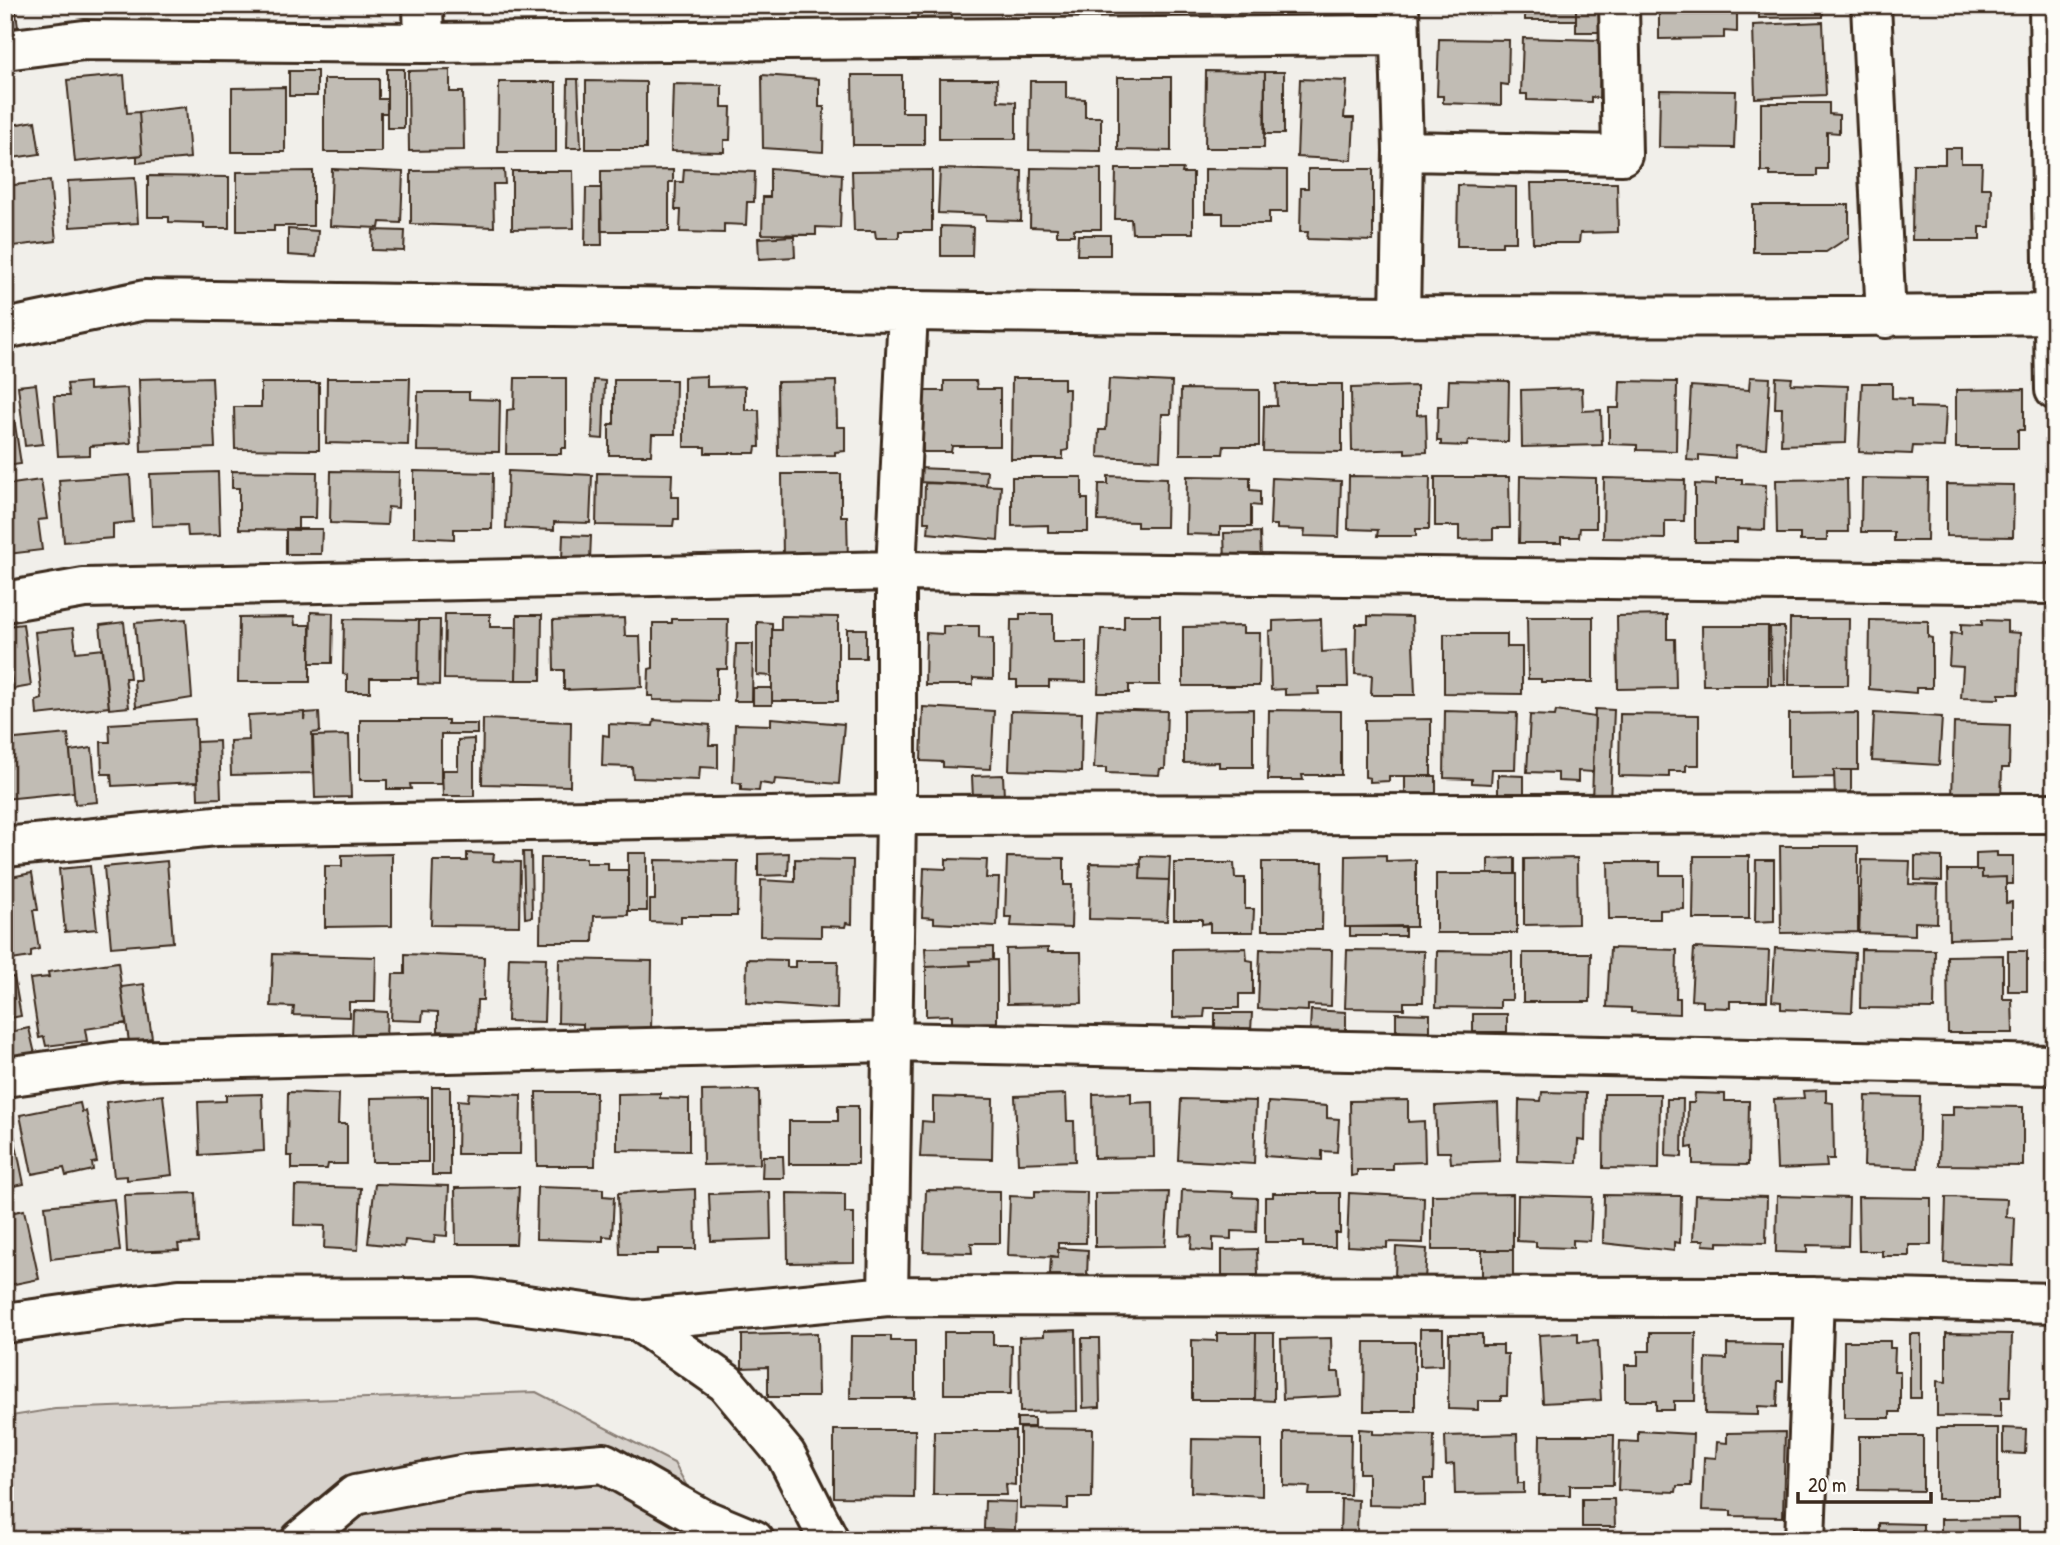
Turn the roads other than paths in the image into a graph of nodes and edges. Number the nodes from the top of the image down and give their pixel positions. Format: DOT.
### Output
graph roads {
  1 [pos="423,5"];
  2 [pos="1619,5"];
  3 [pos="1871,5"];
  4 [pos="2049,5"];
  5 [pos="1399,20"];
  6 [pos="424,43"];
  7 [pos="5,50"];
  8 [pos="1403,151"];
  9 [pos="908,311"];
  10 [pos="2053,314"];
  11 [pos="1400,317"];
  12 [pos="1886,317"];
  13 [pos="5,329"];
  14 [pos="2055,390"];
  15 [pos="896,571"];
  16 [pos="2055,584"];
  17 [pos="5,601"];
  18 [pos="2055,813"];
  19 [pos="896,815"];
  20 [pos="5,847"];
  21 [pos="890,1042"];
  22 [pos="2055,1065"];
  23 [pos="5,1077"];
  24 [pos="888,1296"];
  25 [pos="1814,1297"];
  26 [pos="2055,1303"];
  27 [pos="636,1320"];
  28 [pos="5,1323"];
  29 [pos="301,1540"];
  30 [pos="754,1540"];
  31 [pos="829,1540"];
  32 [pos="1805,1540"];
  1 -- 6 [label="street"];
  2 -- 8 [label="street"];
  3 -- 12 [label="street"];
  4 -- 10 [label="street"];
  5 -- 6 [label="street"];
  5 -- 8 [label="street"];
  6 -- 7 [label="street"];
  8 -- 11 [label="street"];
  9 -- 11 [label="street"];
  9 -- 13 [label="street"];
  9 -- 15 [label="street"];
  10 -- 12 [label="street"];
  10 -- 14 [label="street"];
  11 -- 12 [label="street"];
  15 -- 16 [label="street"];
  15 -- 17 [label="street"];
  15 -- 19 [label="street"];
  18 -- 19 [label="street"];
  19 -- 20 [label="street"];
  19 -- 21 [label="street"];
  21 -- 22 [label="street"];
  21 -- 23 [label="street"];
  21 -- 24 [label="street"];
  24 -- 25 [label="street"];
  24 -- 27 [label="street"];
  25 -- 26 [label="street"];
  25 -- 32 [label="street"];
  27 -- 28 [label="street"];
  27 -- 31 [label="street"];
  29 -- 30 [label="street"];
}
